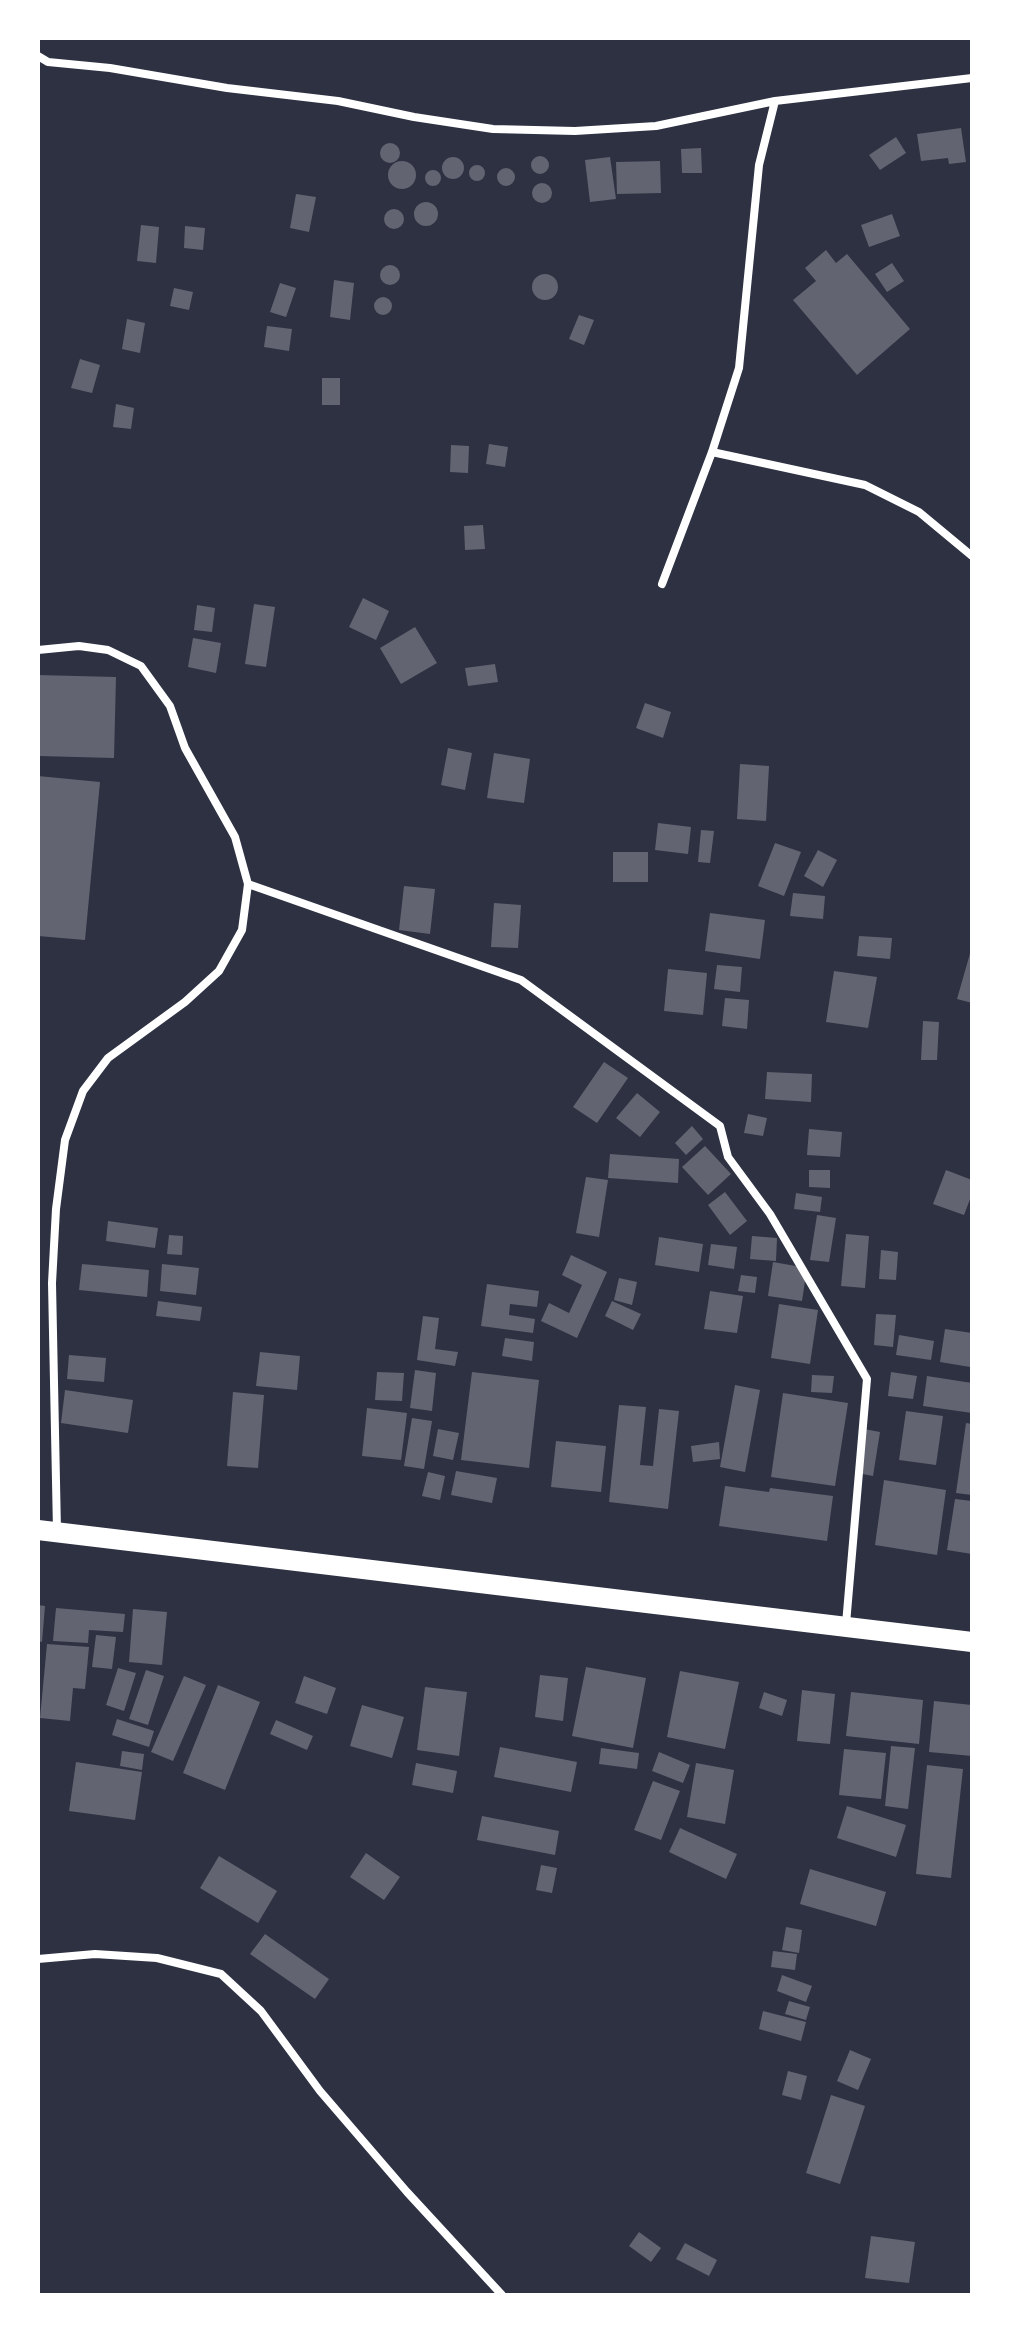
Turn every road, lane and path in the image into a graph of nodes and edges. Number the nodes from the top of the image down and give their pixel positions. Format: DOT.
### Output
graph roads {
  1 [pos="38,56"];
  2 [pos="972,78"];
  3 [pos="775,101"];
  4 [pos="712,452"];
  5 [pos="972,556"];
  6 [pos="662,584"];
  7 [pos="38,650"];
  8 [pos="248,884"];
  9 [pos="48,1531"];
  10 [pos="846,1625"];
  11 [pos="972,1642"];
  12 [pos="38,1959"];
  13 [pos="502,2295"];
  1 -- 3 [label="street"];
  2 -- 3 [label="street"];
  3 -- 4 [label="street"];
  4 -- 5 [label="street"];
  4 -- 6 [label="street"];
  7 -- 8 [label="street"];
  8 -- 9 [label="street"];
  8 -- 10 [label="street"];
  9 -- 10 [label="main road"];
  10 -- 11 [label="main road"];
  12 -- 13 [label="street"];
}
